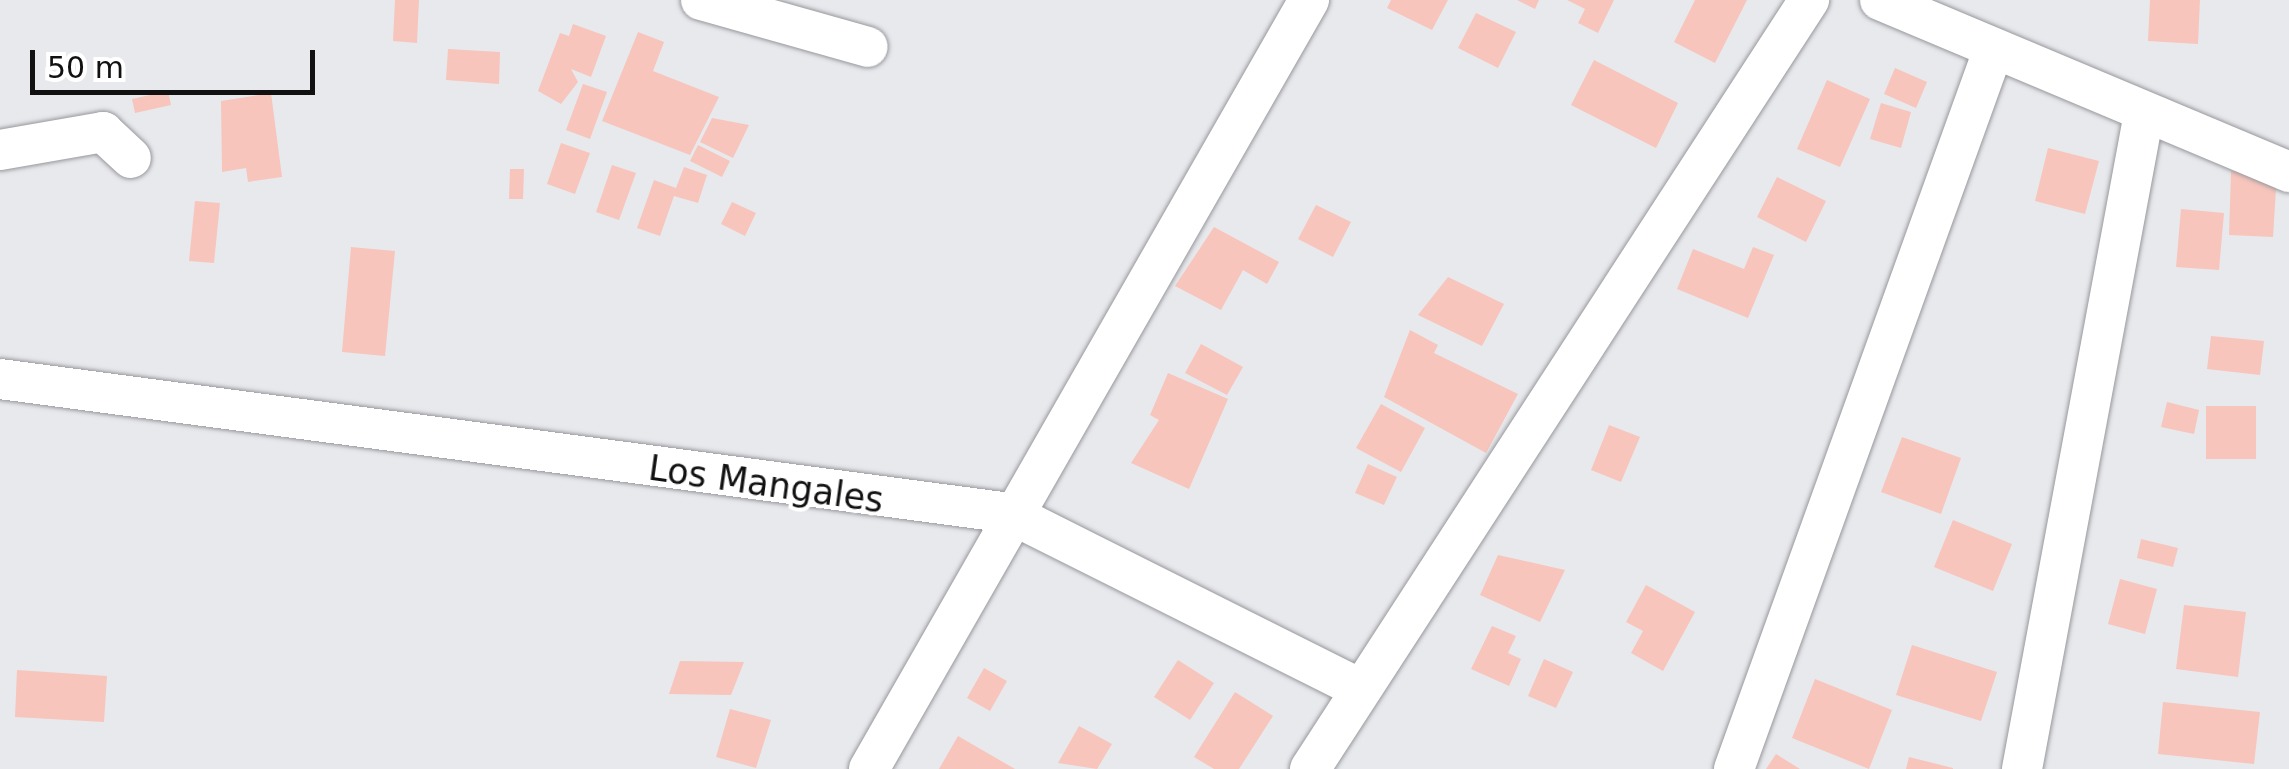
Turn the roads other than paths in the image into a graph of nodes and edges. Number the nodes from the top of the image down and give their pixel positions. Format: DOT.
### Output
graph roads {
  1 [pos="702,0"];
  2 [pos="1309,0"];
  3 [pos="1809,0"];
  4 [pos="1880,0"];
  5 [pos="868,47"];
  6 [pos="1994,48"];
  7 [pos="2144,114"];
  8 [pos="0,150"];
  9 [pos="132,158"];
  10 [pos="2289,172"];
  11 [pos="0,379"];
  12 [pos="1009,513"];
  13 [pos="1359,688"];
  14 [pos="869,769"];
  15 [pos="1310,769"];
  16 [pos="1734,769"];
  17 [pos="2022,769"];
  1 -- 5 [label="street"];
  2 -- 12 [label="street"];
  3 -- 13 [label="street"];
  4 -- 6 [label="street"];
  6 -- 7 [label="street"];
  6 -- 16 [label="street"];
  7 -- 10 [label="street"];
  7 -- 17 [label="street"];
  8 -- 9 [label="street"];
  11 -- 12 [label="street, Los Mangales"];
  12 -- 13 [label="street, Los Mangales"];
  12 -- 14 [label="street"];
  13 -- 15 [label="street"];
}
